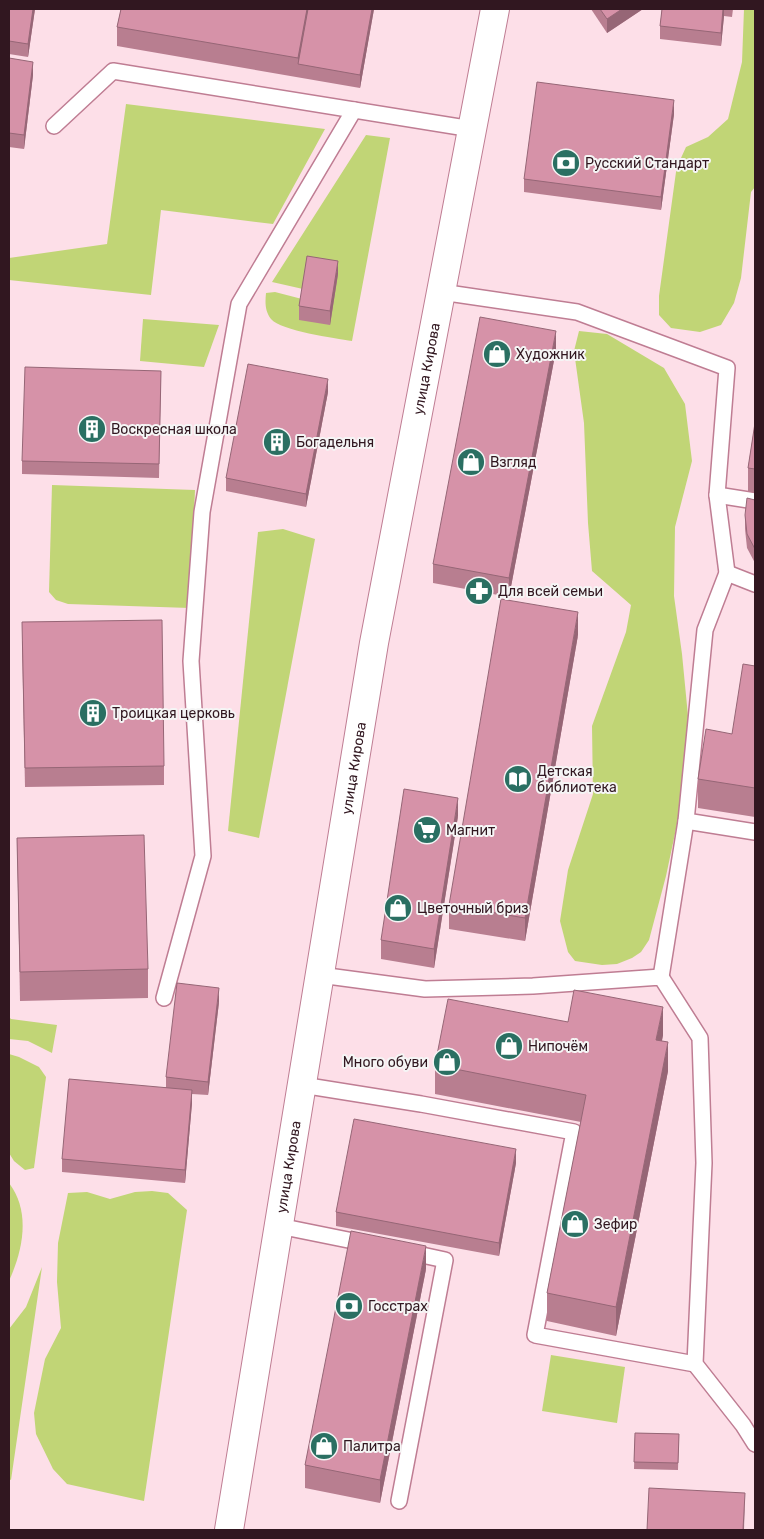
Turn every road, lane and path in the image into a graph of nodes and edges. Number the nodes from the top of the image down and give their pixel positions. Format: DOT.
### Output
graph roads {
  1 [pos="495,9"];
  2 [pos="354,110"];
  3 [pos="54,126"];
  4 [pos="472,129"];
  5 [pos="441,292"];
  6 [pos="717,495"];
  7 [pos="755,501"];
  8 [pos="727,573"];
  9 [pos="755,584"];
  10 [pos="686,821"];
  11 [pos="755,832"];
  12 [pos="320,975"];
  13 [pos="661,977"];
  14 [pos="164,998"];
  15 [pos="302,1085"];
  16 [pos="279,1226"];
  17 [pos="695,1364"];
  18 [pos="755,1444"];
  19 [pos="399,1501"];
  20 [pos="229,1530"];
  1 -- 4 [label="main road, улица Кирова"];
  2 -- 3 [label="lane"];
  2 -- 4 [label="lane"];
  2 -- 14 [label="lane"];
  4 -- 5 [label="main road, улица Кирова"];
  5 -- 6 [label="lane"];
  5 -- 12 [label="main road, улица Кирова"];
  6 -- 7 [label="lane"];
  6 -- 8 [label="lane"];
  8 -- 9 [label="lane"];
  8 -- 10 [label="lane"];
  10 -- 11 [label="lane"];
  10 -- 13 [label="lane"];
  12 -- 13 [label="lane"];
  12 -- 15 [label="main road, улица Кирова"];
  13 -- 17 [label="lane"];
  15 -- 16 [label="main road, улица Кирова"];
  15 -- 17 [label="lane"];
  16 -- 19 [label="lane"];
  16 -- 20 [label="main road, улица Кирова"];
  17 -- 18 [label="lane"];
}
